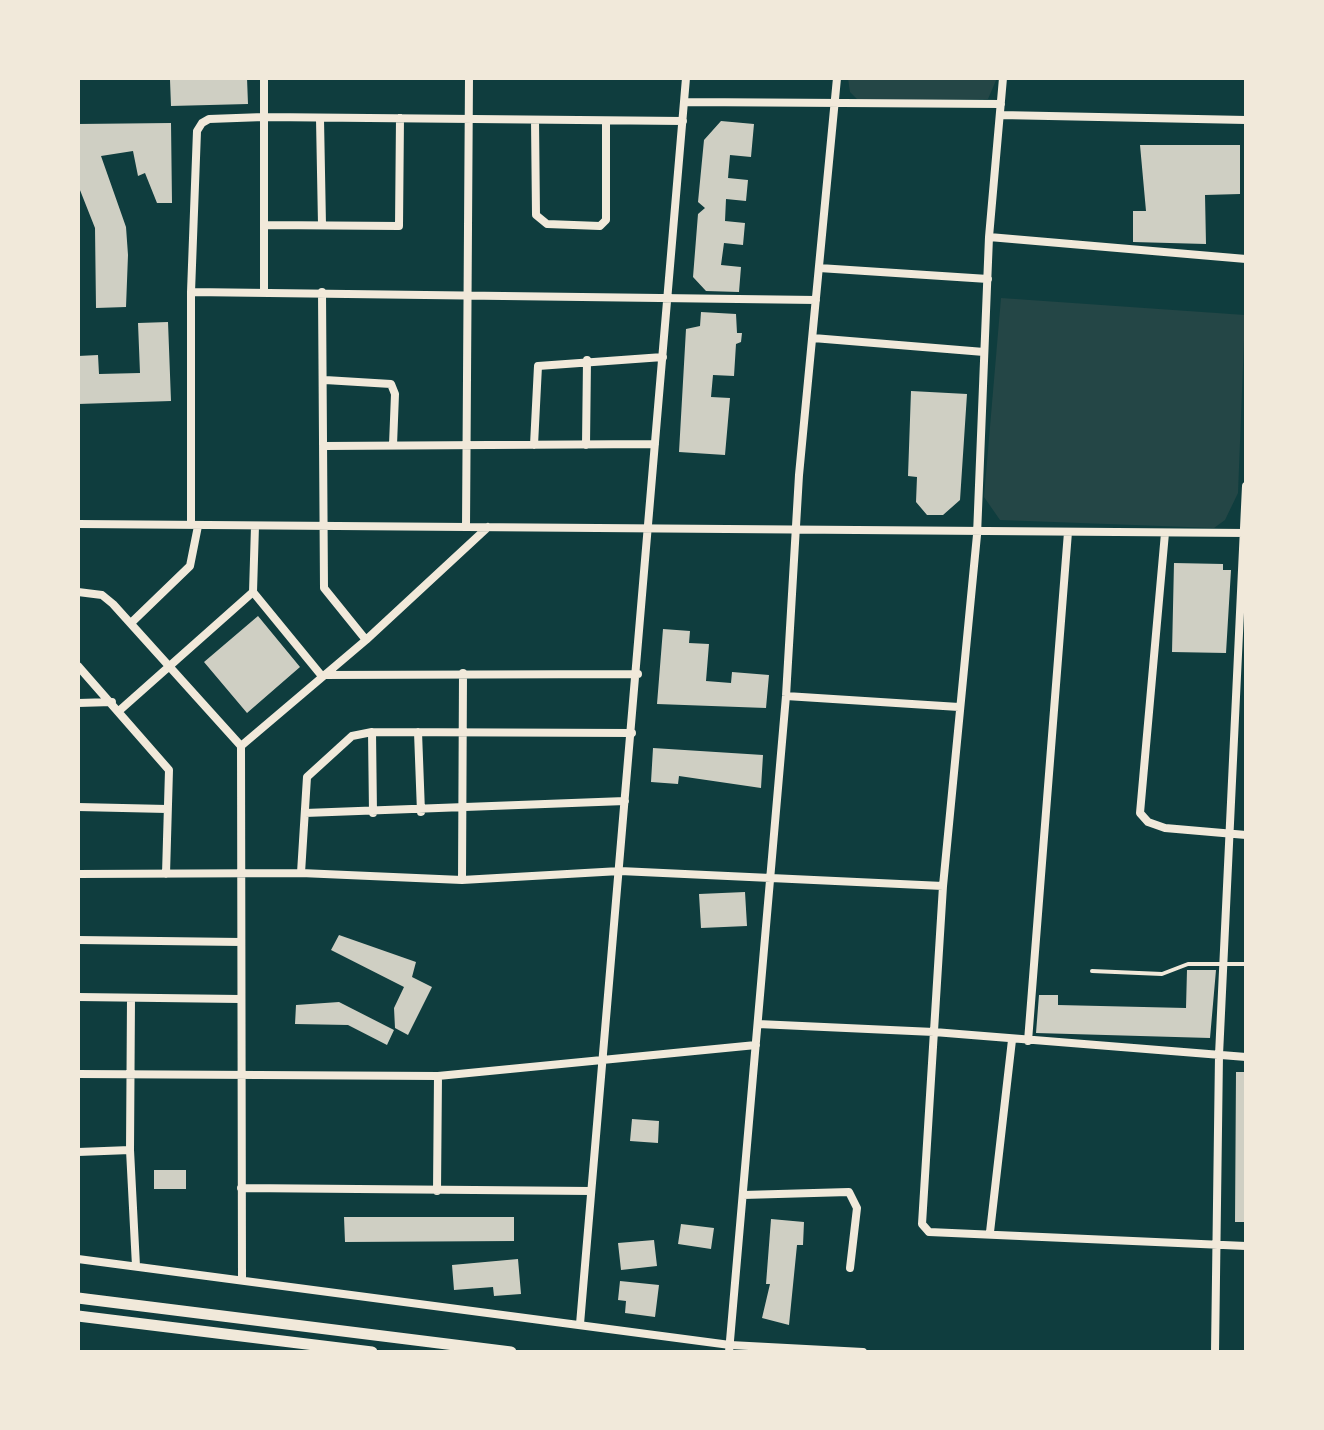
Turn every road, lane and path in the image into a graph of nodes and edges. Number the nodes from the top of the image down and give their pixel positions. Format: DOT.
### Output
graph roads {
  1 [pos="264,78"];
  2 [pos="469,78"];
  3 [pos="686,78"];
  4 [pos="836,78"];
  5 [pos="1003,78"];
  6 [pos="685,102"];
  7 [pos="834,104"];
  8 [pos="1001,104"];
  9 [pos="1000,116"];
  10 [pos="264,117"];
  11 [pos="400,118"];
  12 [pos="468,118"];
  13 [pos="320,119"];
  14 [pos="535,120"];
  15 [pos="606,120"];
  16 [pos="1246,120"];
  17 [pos="684,121"];
  18 [pos="264,225"];
  19 [pos="322,225"];
  20 [pos="989,237"];
  21 [pos="1246,259"];
  22 [pos="819,268"];
  23 [pos="988,279"];
  24 [pos="264,291"];
  25 [pos="192,292"];
  26 [pos="322,292"];
  27 [pos="470,293"];
  28 [pos="668,296"];
  29 [pos="816,300"];
  30 [pos="814,338"];
  31 [pos="984,352"];
  32 [pos="663,357"];
  33 [pos="587,360"];
  34 [pos="325,380"];
  35 [pos="469,444"];
  36 [pos="534,444"];
  37 [pos="655,444"];
  38 [pos="393,445"];
  39 [pos="586,445"];
  40 [pos="324,446"];
  41 [pos="1246,486"];
  42 [pos="78,524"];
  43 [pos="194,526"];
  44 [pos="255,526"];
  45 [pos="324,526"];
  46 [pos="466,527"];
  47 [pos="488,527"];
  48 [pos="651,528"];
  49 [pos="794,530"];
  50 [pos="1068,532"];
  51 [pos="1165,533"];
  52 [pos="1246,533"];
  53 [pos="977,534"];
  54 [pos="78,592"];
  55 [pos="253,592"];
  56 [pos="130,623"];
  57 [pos="366,640"];
  58 [pos="1243,659"];
  59 [pos="168,665"];
  60 [pos="78,666"];
  61 [pos="462,672"];
  62 [pos="638,674"];
  63 [pos="321,675"];
  64 [pos="786,696"];
  65 [pos="112,702"];
  66 [pos="78,703"];
  67 [pos="959,707"];
  68 [pos="120,710"];
  69 [pos="372,732"];
  70 [pos="418,732"];
  71 [pos="462,734"];
  72 [pos="632,734"];
  73 [pos="241,746"];
  74 [pos="1232,773"];
  75 [pos="1246,774"];
  76 [pos="625,801"];
  77 [pos="78,807"];
  78 [pos="464,809"];
  79 [pos="167,810"];
  80 [pos="421,812"];
  81 [pos="373,813"];
  82 [pos="305,814"];
  83 [pos="1230,834"];
  84 [pos="1246,835"];
  85 [pos="620,870"];
  86 [pos="301,873"];
  87 [pos="78,874"];
  88 [pos="166,874"];
  89 [pos="244,874"];
  90 [pos="770,874"];
  91 [pos="462,880"];
  92 [pos="943,886"];
  93 [pos="78,940"];
  94 [pos="242,942"];
  95 [pos="1223,963"];
  96 [pos="1246,964"];
  97 [pos="1092,971"];
  98 [pos="78,997"];
  99 [pos="132,998"];
  100 [pos="240,999"];
  101 [pos="758,1024"];
  102 [pos="934,1032"];
  103 [pos="1012,1040"];
  104 [pos="1028,1041"];
  105 [pos="756,1044"];
  106 [pos="1219,1055"];
  107 [pos="1246,1057"];
  108 [pos="602,1058"];
  109 [pos="78,1074"];
  110 [pos="129,1074"];
  111 [pos="239,1074"];
  112 [pos="438,1076"];
  113 [pos="130,1150"];
  114 [pos="78,1152"];
  115 [pos="241,1188"];
  116 [pos="438,1191"];
  117 [pos="591,1191"];
  118 [pos="742,1195"];
  119 [pos="990,1232"];
  120 [pos="1217,1244"];
  121 [pos="1246,1246"];
  122 [pos="78,1259"];
  123 [pos="136,1266"];
  124 [pos="850,1268"];
  125 [pos="242,1278"];
  126 [pos="78,1298"];
  127 [pos="78,1316"];
  128 [pos="580,1324"];
  129 [pos="729,1348"];
  130 [pos="372,1352"];
  131 [pos="510,1352"];
  132 [pos="863,1352"];
  133 [pos="1214,1352"];
  1 -- 10 [label="street"];
  2 -- 12 [label="street"];
  3 -- 6 [label="street"];
  4 -- 7 [label="street"];
  5 -- 8 [label="street"];
  6 -- 7 [label="street"];
  6 -- 17 [label="street"];
  7 -- 8 [label="street"];
  7 -- 22 [label="street"];
  8 -- 9 [label="street"];
  9 -- 16 [label="street"];
  9 -- 20 [label="street"];
  10 -- 13 [label="street"];
  10 -- 18 [label="street"];
  10 -- 25 [label="street"];
  11 -- 12 [label="street"];
  11 -- 13 [label="street"];
  11 -- 19 [label="street"];
  12 -- 14 [label="street"];
  12 -- 27 [label="street"];
  13 -- 19 [label="street"];
  14 -- 15 [label="street"];
  14 -- 15 [label="street"];
  15 -- 17 [label="street"];
  17 -- 28 [label="street"];
  18 -- 19 [label="street"];
  18 -- 24 [label="street"];
  20 -- 21 [label="street"];
  20 -- 23 [label="street"];
  22 -- 23 [label="street"];
  22 -- 29 [label="street"];
  23 -- 31 [label="street"];
  24 -- 25 [label="street"];
  24 -- 26 [label="street"];
  25 -- 43 [label="street"];
  26 -- 27 [label="street"];
  26 -- 34 [label="street"];
  27 -- 28 [label="street"];
  27 -- 35 [label="street"];
  28 -- 29 [label="street"];
  28 -- 32 [label="street"];
  29 -- 30 [label="street"];
  30 -- 31 [label="street"];
  30 -- 49 [label="street"];
  31 -- 53 [label="street"];
  32 -- 33 [label="street"];
  32 -- 37 [label="street"];
  33 -- 36 [label="street"];
  33 -- 39 [label="street"];
  34 -- 38 [label="street"];
  34 -- 40 [label="street"];
  35 -- 36 [label="street"];
  35 -- 38 [label="street"];
  35 -- 46 [label="street"];
  36 -- 39 [label="street"];
  37 -- 39 [label="street"];
  37 -- 48 [label="street"];
  38 -- 40 [label="street"];
  40 -- 45 [label="street"];
  41 -- 52 [label="street"];
  42 -- 43 [label="street"];
  43 -- 44 [label="street"];
  43 -- 56 [label="street"];
  44 -- 45 [label="street"];
  44 -- 55 [label="street"];
  45 -- 46 [label="street"];
  45 -- 57 [label="street"];
  46 -- 47 [label="street"];
  47 -- 48 [label="street"];
  47 -- 57 [label="street"];
  48 -- 49 [label="street"];
  48 -- 62 [label="street"];
  49 -- 53 [label="street"];
  49 -- 64 [label="street"];
  50 -- 51 [label="street"];
  50 -- 53 [label="street"];
  50 -- 104 [label="street"];
  51 -- 52 [label="street"];
  51 -- 83 [label="street"];
  52 -- 58 [label="street"];
  53 -- 67 [label="street"];
  54 -- 56 [label="street"];
  55 -- 59 [label="street"];
  55 -- 63 [label="street"];
  56 -- 59 [label="street"];
  57 -- 63 [label="street"];
  58 -- 74 [label="street"];
  59 -- 68 [label="street"];
  59 -- 73 [label="street"];
  60 -- 65 [label="street"];
  61 -- 62 [label="street"];
  61 -- 63 [label="street"];
  61 -- 71 [label="street"];
  62 -- 72 [label="street"];
  63 -- 73 [label="street"];
  64 -- 67 [label="street"];
  64 -- 90 [label="street"];
  65 -- 66 [label="street"];
  65 -- 68 [label="street"];
  67 -- 92 [label="street"];
  68 -- 79 [label="street"];
  69 -- 70 [label="street"];
  69 -- 81 [label="street"];
  69 -- 82 [label="street"];
  70 -- 71 [label="street"];
  70 -- 80 [label="street"];
  71 -- 72 [label="street"];
  71 -- 78 [label="street"];
  72 -- 76 [label="street"];
  73 -- 89 [label="street"];
  74 -- 75 [label="street"];
  74 -- 83 [label="street"];
  76 -- 78 [label="street"];
  76 -- 85 [label="street"];
  77 -- 79 [label="street"];
  78 -- 80 [label="street"];
  78 -- 91 [label="street"];
  79 -- 88 [label="street"];
  80 -- 81 [label="street"];
  81 -- 82 [label="street"];
  82 -- 86 [label="street"];
  83 -- 84 [label="street"];
  83 -- 95 [label="street"];
  85 -- 90 [label="street"];
  85 -- 91 [label="street"];
  85 -- 108 [label="street"];
  86 -- 89 [label="street"];
  86 -- 91 [label="street"];
  87 -- 88 [label="street"];
  88 -- 89 [label="street"];
  89 -- 94 [label="street"];
  90 -- 92 [label="street"];
  90 -- 101 [label="street"];
  92 -- 102 [label="street"];
  93 -- 94 [label="street"];
  94 -- 100 [label="street"];
  95 -- 96 [label="lane"];
  95 -- 97 [label="lane"];
  95 -- 106 [label="street"];
  98 -- 99 [label="street"];
  99 -- 100 [label="street"];
  99 -- 110 [label="street"];
  100 -- 111 [label="street"];
  101 -- 102 [label="street"];
  101 -- 105 [label="street"];
  102 -- 103 [label="street"];
  102 -- 119 [label="street"];
  103 -- 104 [label="street"];
  103 -- 119 [label="street"];
  104 -- 106 [label="street"];
  105 -- 108 [label="street"];
  105 -- 118 [label="street"];
  106 -- 107 [label="street"];
  106 -- 120 [label="street"];
  108 -- 112 [label="street"];
  108 -- 117 [label="street"];
  109 -- 110 [label="street"];
  110 -- 111 [label="street"];
  110 -- 113 [label="street"];
  111 -- 112 [label="street"];
  111 -- 115 [label="street"];
  112 -- 116 [label="street"];
  113 -- 114 [label="street"];
  113 -- 123 [label="street"];
  115 -- 116 [label="street"];
  115 -- 125 [label="street"];
  116 -- 117 [label="street"];
  117 -- 128 [label="street"];
  118 -- 124 [label="street"];
  118 -- 129 [label="street"];
  119 -- 120 [label="street"];
  120 -- 121 [label="street"];
  120 -- 133 [label="street"];
  122 -- 123 [label="street"];
  123 -- 125 [label="street"];
  125 -- 128 [label="street"];
  126 -- 131 [label="main road"];
  127 -- 130 [label="main road"];
  128 -- 129 [label="street"];
  129 -- 132 [label="street"];
}
